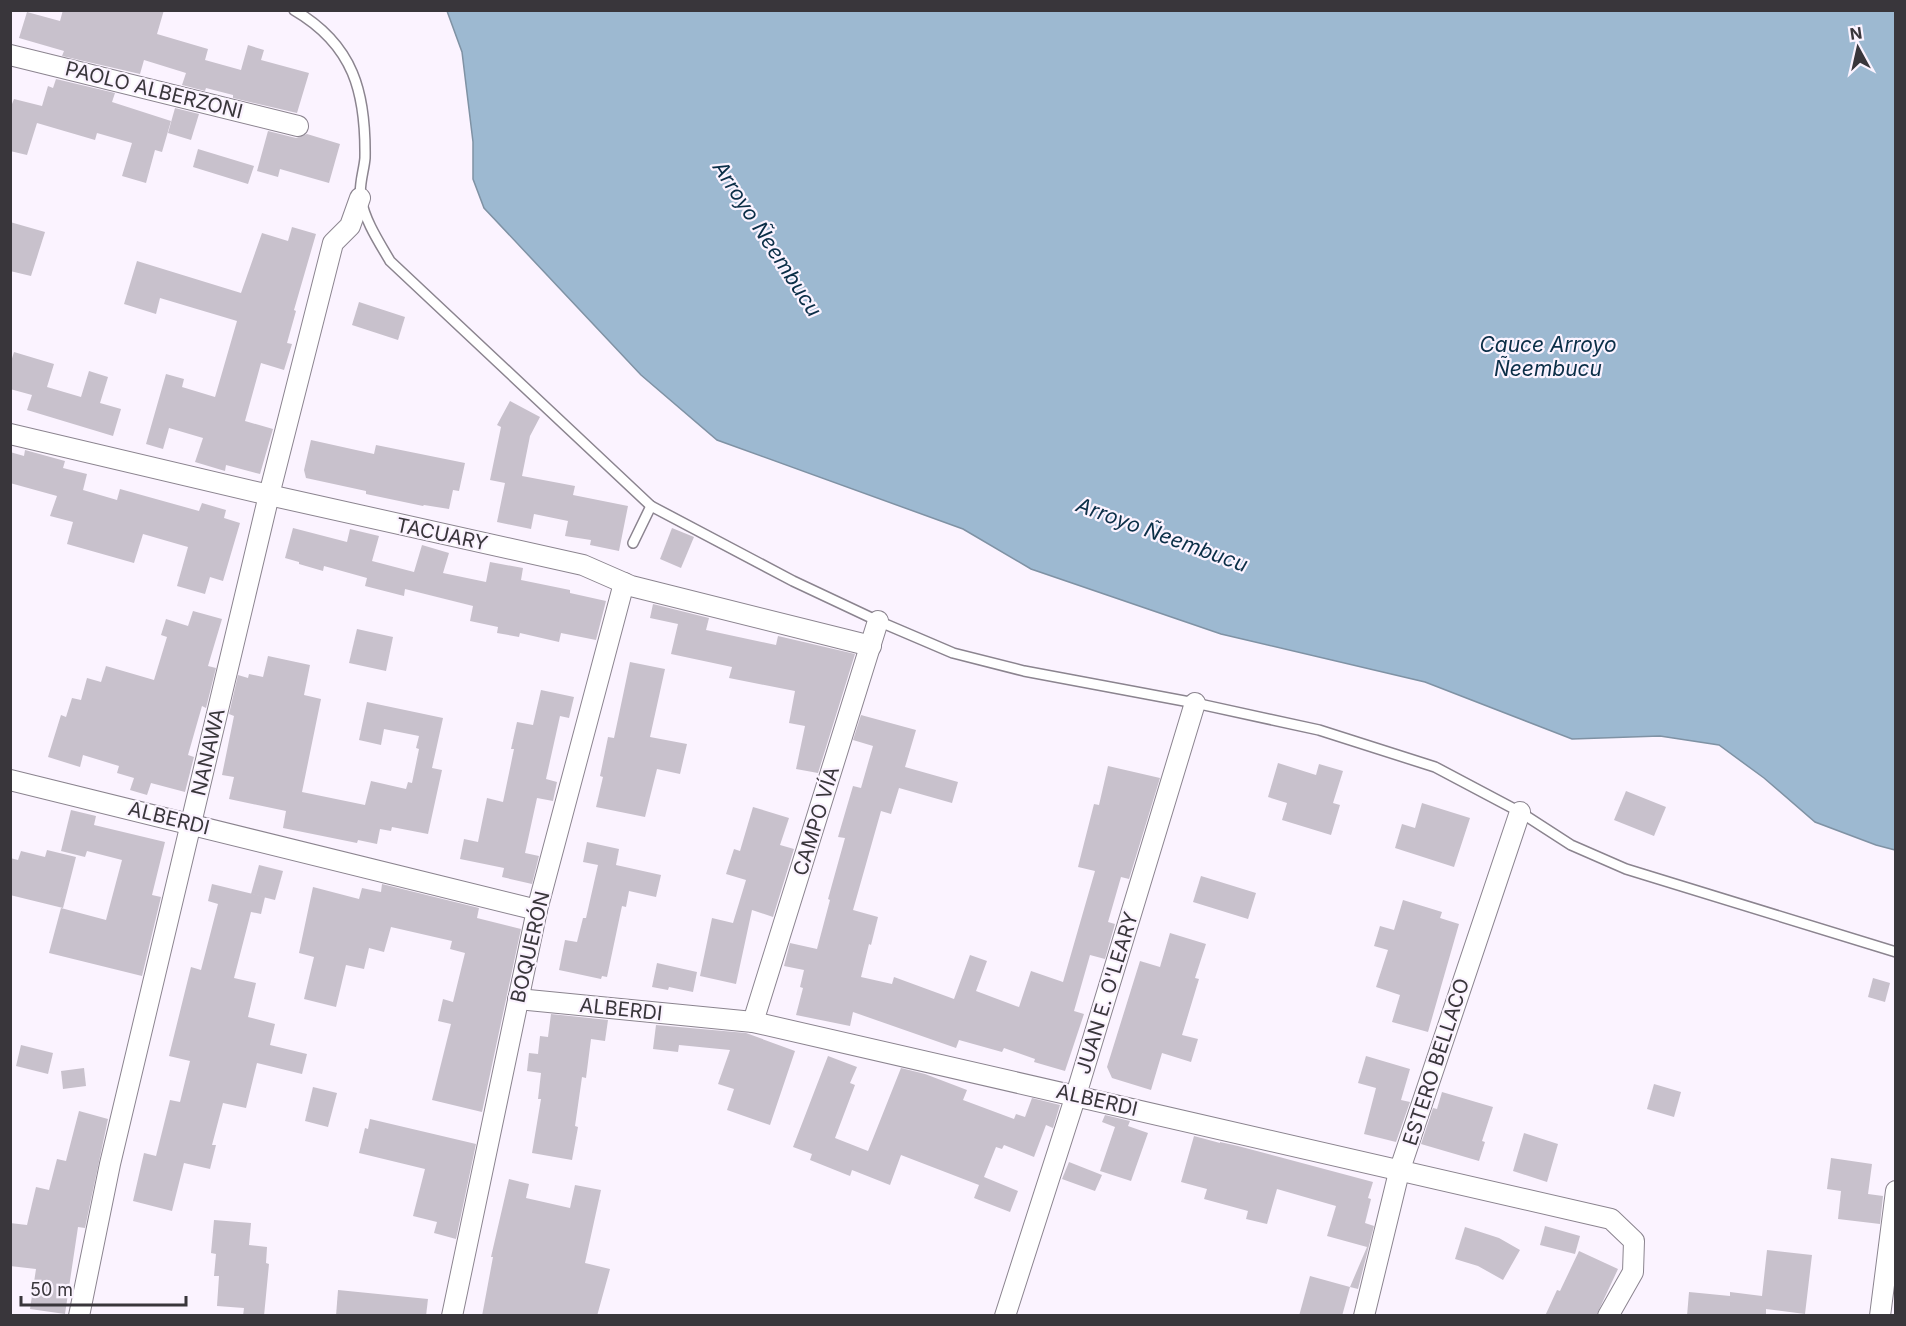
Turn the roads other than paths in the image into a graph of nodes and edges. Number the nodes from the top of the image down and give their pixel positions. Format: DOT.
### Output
graph roads {
  1 [pos="294,10"];
  2 [pos="10,55"];
  3 [pos="298,126"];
  4 [pos="360,198"];
  5 [pos="10,434"];
  6 [pos="269,495"];
  7 [pos="651,506"];
  8 [pos="633,543"];
  9 [pos="624,583"];
  10 [pos="878,621"];
  11 [pos="871,646"];
  12 [pos="1195,703"];
  13 [pos="10,780"];
  14 [pos="1520,812"];
  15 [pos="192,823"];
  16 [pos="537,910"];
  17 [pos="1896,952"];
  18 [pos="518,999"];
  19 [pos="753,1022"];
  20 [pos="1076,1095"];
  21 [pos="1399,1172"];
  22 [pos="1896,1191"];
  23 [pos="79,1316"];
  24 [pos="452,1316"];
  25 [pos="1005,1316"];
  26 [pos="1364,1316"];
  27 [pos="1608,1316"];
  28 [pos="1880,1316"];
  1 -- 4 [label="lane"];
  2 -- 3 [label="street, PAOLO ALBERZONI"];
  4 -- 6 [label="street, NANAWA"];
  4 -- 7 [label="lane"];
  5 -- 6 [label="street, TACUARY"];
  6 -- 9 [label="street, TACUARY"];
  6 -- 15 [label="street, NANAWA"];
  7 -- 8 [label="lane"];
  7 -- 10 [label="lane"];
  9 -- 11 [label="street, TACUARY"];
  9 -- 16 [label="street, BOQUERÓN"];
  10 -- 11 [label="street, CAMPO VÍA"];
  10 -- 12 [label="lane"];
  11 -- 19 [label="street, CAMPO VÍA"];
  12 -- 14 [label="lane"];
  12 -- 20 [label="street, JUAN E. O'LEARY"];
  13 -- 15 [label="street, ALBERDI"];
  14 -- 17 [label="lane"];
  14 -- 21 [label="street, ESTERO BELLACO"];
  15 -- 16 [label="street, ALBERDI"];
  15 -- 23 [label="street, NANAWA"];
  16 -- 18 [label="street, BOQUERÓN"];
  18 -- 19 [label="street, ALBERDI"];
  18 -- 24 [label="street, BOQUERÓN"];
  19 -- 20 [label="street, ALBERDI"];
  20 -- 21 [label="street, ALBERDI"];
  20 -- 25 [label="street, JUAN E. O'LEARY"];
  21 -- 26 [label="street, ESTERO BELLACO"];
  21 -- 27 [label="street, ALBERDI"];
  22 -- 28 [label="street"];
}
